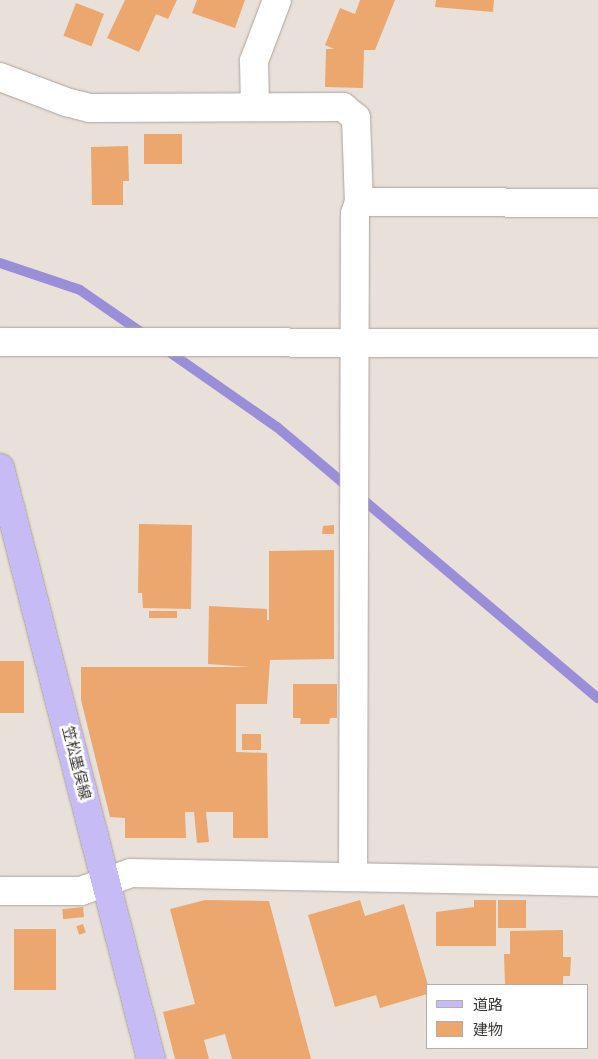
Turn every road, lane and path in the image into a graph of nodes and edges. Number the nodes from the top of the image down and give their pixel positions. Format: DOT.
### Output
graph roads {
  1 [pos="277,0"];
  2 [pos="0,76"];
  3 [pos="255,108"];
  4 [pos="359,202"];
  5 [pos="598,203"];
  6 [pos="0,342"];
  7 [pos="354,343"];
  8 [pos="598,343"];
  9 [pos="0,468"];
  10 [pos="353,877"];
  11 [pos="106,882"];
  12 [pos="598,882"];
  13 [pos="0,891"];
  14 [pos="151,1059"];
  1 -- 3 [label="street"];
  2 -- 3 [label="street"];
  3 -- 4 [label="street"];
  4 -- 5 [label="street"];
  4 -- 7 [label="street"];
  6 -- 7 [label="street"];
  7 -- 8 [label="street"];
  7 -- 10 [label="street"];
  9 -- 11 [label="main road, 笠松墨俣線"];
  10 -- 11 [label="street"];
  10 -- 12 [label="street"];
  11 -- 13 [label="street"];
  11 -- 14 [label="main road, 笠松墨俣線"];
}
